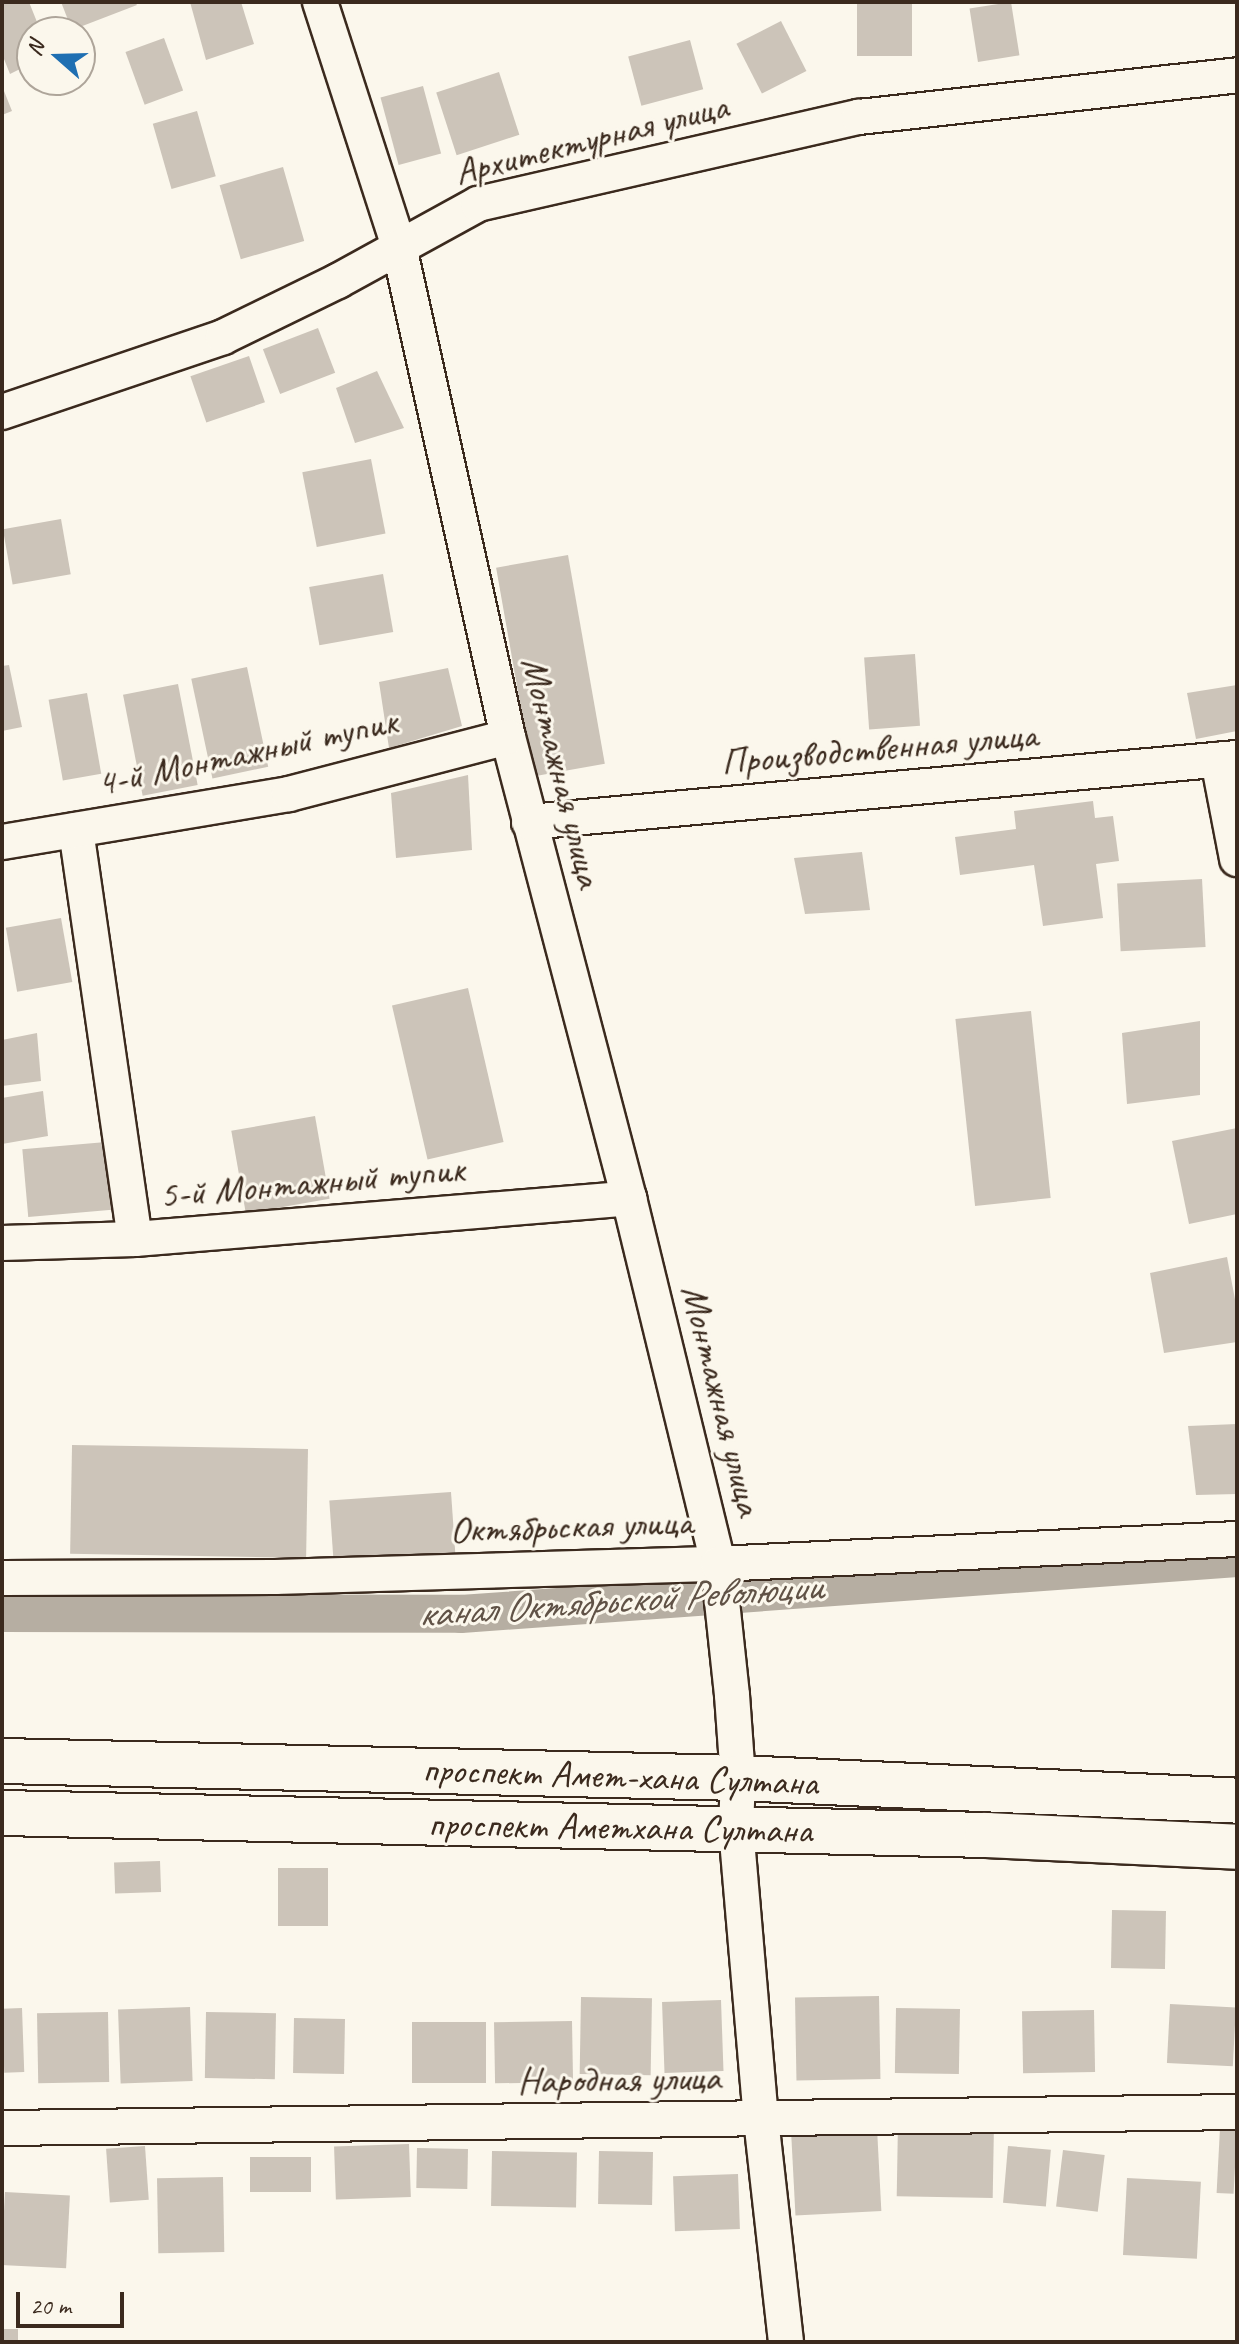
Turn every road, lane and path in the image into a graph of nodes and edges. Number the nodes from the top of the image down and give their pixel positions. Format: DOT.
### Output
graph roads {
  1 [pos="320,2"];
  2 [pos="1237,75"];
  3 [pos="399,247"];
  4 [pos="2,412"];
  5 [pos="508,737"];
  6 [pos="1227,759"];
  7 [pos="529,822"];
  8 [pos="76,830"];
  9 [pos="2,842"];
  10 [pos="1237,859"];
  11 [pos="629,1198"];
  12 [pos="135,1239"];
  13 [pos="2,1243"];
  14 [pos="1237,1539"];
  15 [pos="2,1578"];
  16 [pos="720,1579"];
  17 [pos="2,1761"];
  18 [pos="738,1778"];
  19 [pos="1237,1801"];
  20 [pos="2,1813"];
  21 [pos="736,1828"];
  22 [pos="1237,1847"];
  23 [pos="1237,2112"];
  24 [pos="761,2119"];
  25 [pos="2,2128"];
  26 [pos="786,2342"];
  1 -- 3 [label="street, Монтажная улица"];
  2 -- 3 [label="street, Архитектурная улица"];
  3 -- 4 [label="street, Архитектурная улица"];
  3 -- 5 [label="street, Монтажная улица"];
  5 -- 7 [label="street, Монтажная улица"];
  5 -- 8 [label="street, 4-й Монтажный тупик"];
  6 -- 7 [label="street, Производственная улица"];
  6 -- 10 [label="street"];
  7 -- 11 [label="street, Монтажная улица"];
  8 -- 9 [label="street, 4-й Монтажный тупик"];
  8 -- 12 [label="street"];
  11 -- 12 [label="street, 5-й Монтажный тупик"];
  11 -- 16 [label="street, Монтажная улица"];
  12 -- 13 [label="street, 5-й Монтажный тупик"];
  14 -- 16 [label="street, Октябрьская улица"];
  15 -- 16 [label="street, Октябрьская улица"];
  16 -- 18 [label="street, Монтажная улица"];
  17 -- 18 [label="main road, проспект Амет-хана Султана"];
  18 -- 19 [label="main road, проспект Амет-хана Султана"];
  18 -- 21 [label="street, Монтажная улица"];
  20 -- 21 [label="main road, проспект Аметхана Султана"];
  21 -- 22 [label="main road, проспект Аметхана Султана"];
  21 -- 24 [label="street, Монтажная улица"];
  23 -- 24 [label="street, Народная улица"];
  24 -- 25 [label="street, Народная улица"];
  24 -- 26 [label="street, Монтажная улица"];
}
